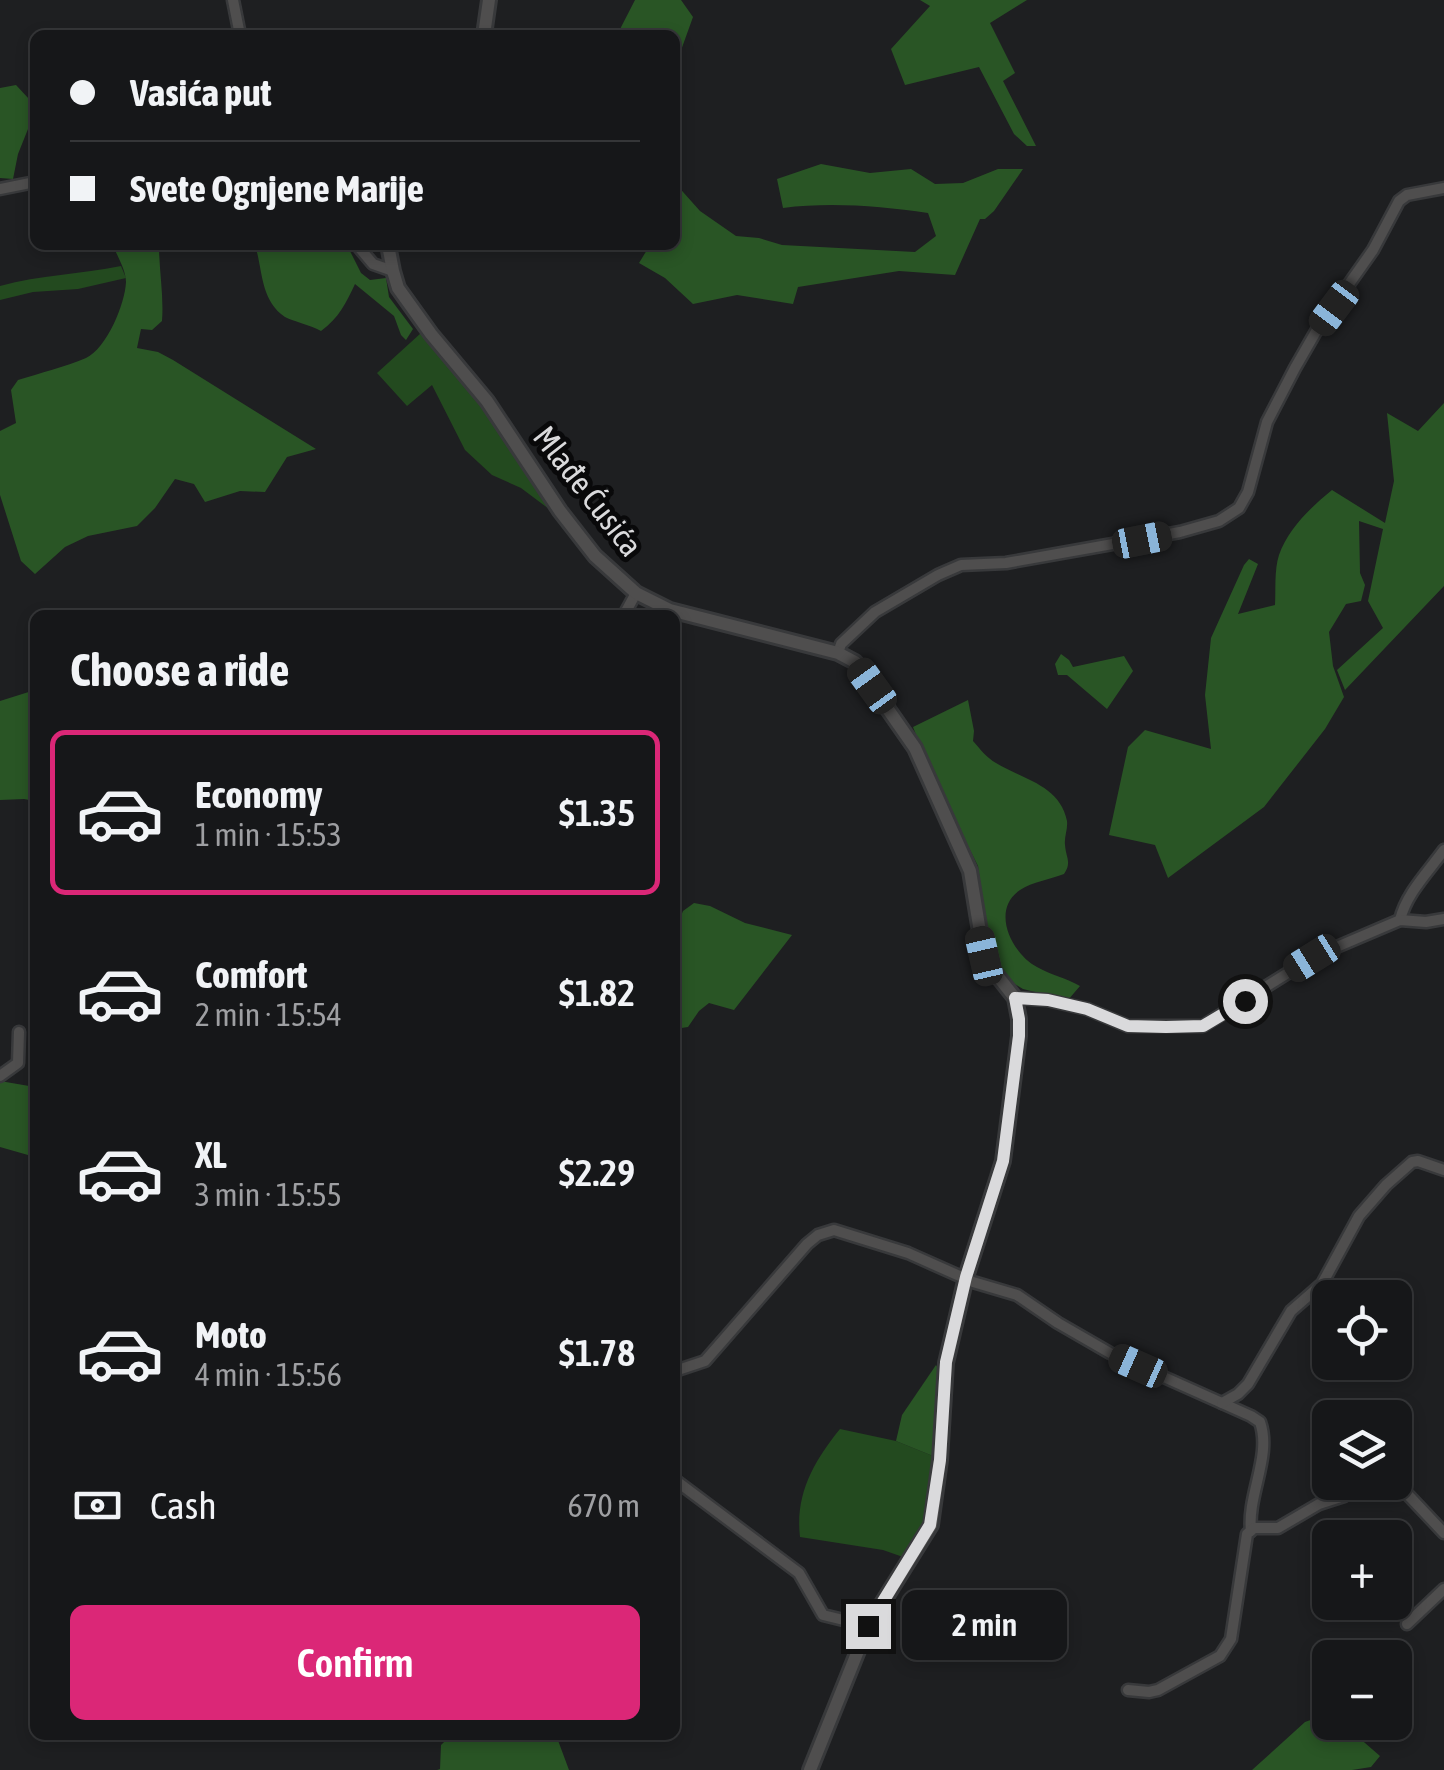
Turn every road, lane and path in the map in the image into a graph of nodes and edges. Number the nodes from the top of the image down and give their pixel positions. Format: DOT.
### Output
graph roads {
  1 [pos="233,0"];
  2 [pos="489,0"];
  3 [pos="239,30"];
  4 [pos="485,30"];
  5 [pos="30,183"];
  6 [pos="1444,188"];
  7 [pos="0,189"];
  8 [pos="361,250"];
  9 [pos="389,250"];
  10 [pos="392,271"];
  11 [pos="636,593"];
  12 [pos="627,610"];
  13 [pos="670,610"];
  14 [pos="680,613"];
  15 [pos="838,653"];
  16 [pos="1444,850"];
  17 [pos="1444,919"];
  18 [pos="1400,920"];
  19 [pos="1015,998"];
  20 [pos="19,1032"];
  21 [pos="0,1076"];
  22 [pos="1444,1170"];
  23 [pos="966,1277"];
  24 [pos="680,1369"];
  25 [pos="1222,1404"];
  26 [pos="680,1484"];
  27 [pos="1412,1499"];
  28 [pos="1333,1500"];
  29 [pos="1250,1531"];
  30 [pos="1444,1533"];
  31 [pos="1444,1589"];
  32 [pos="1408,1624"];
  33 [pos="868,1626"];
  34 [pos="1128,1690"];
  35 [pos="810,1770"];
  1 -- 3 [label="street"];
  2 -- 4 [label="street"];
  5 -- 7 [label="street"];
  6 -- 15 [label="street"];
  8 -- 10 [label="street"];
  9 -- 10 [label="street, Mlađe Ćusića"];
  10 -- 11 [label="street, Mlađe Ćusića"];
  11 -- 12 [label="street"];
  11 -- 13 [label="street, Mlađe Ćusića"];
  14 -- 15 [label="street, Mlađe Ćusića"];
  15 -- 19 [label="street"];
  16 -- 18 [label="street"];
  17 -- 18 [label="street"];
  18 -- 19 [label="street"];
  19 -- 23 [label="street"];
  20 -- 21 [label="street"];
  22 -- 25 [label="street"];
  23 -- 24 [label="street"];
  23 -- 25 [label="street"];
  23 -- 33 [label="street"];
  25 -- 29 [label="street"];
  26 -- 33 [label="street"];
  27 -- 30 [label="street"];
  28 -- 29 [label="street"];
  29 -- 34 [label="street"];
  31 -- 32 [label="street"];
  33 -- 35 [label="street"];
}
